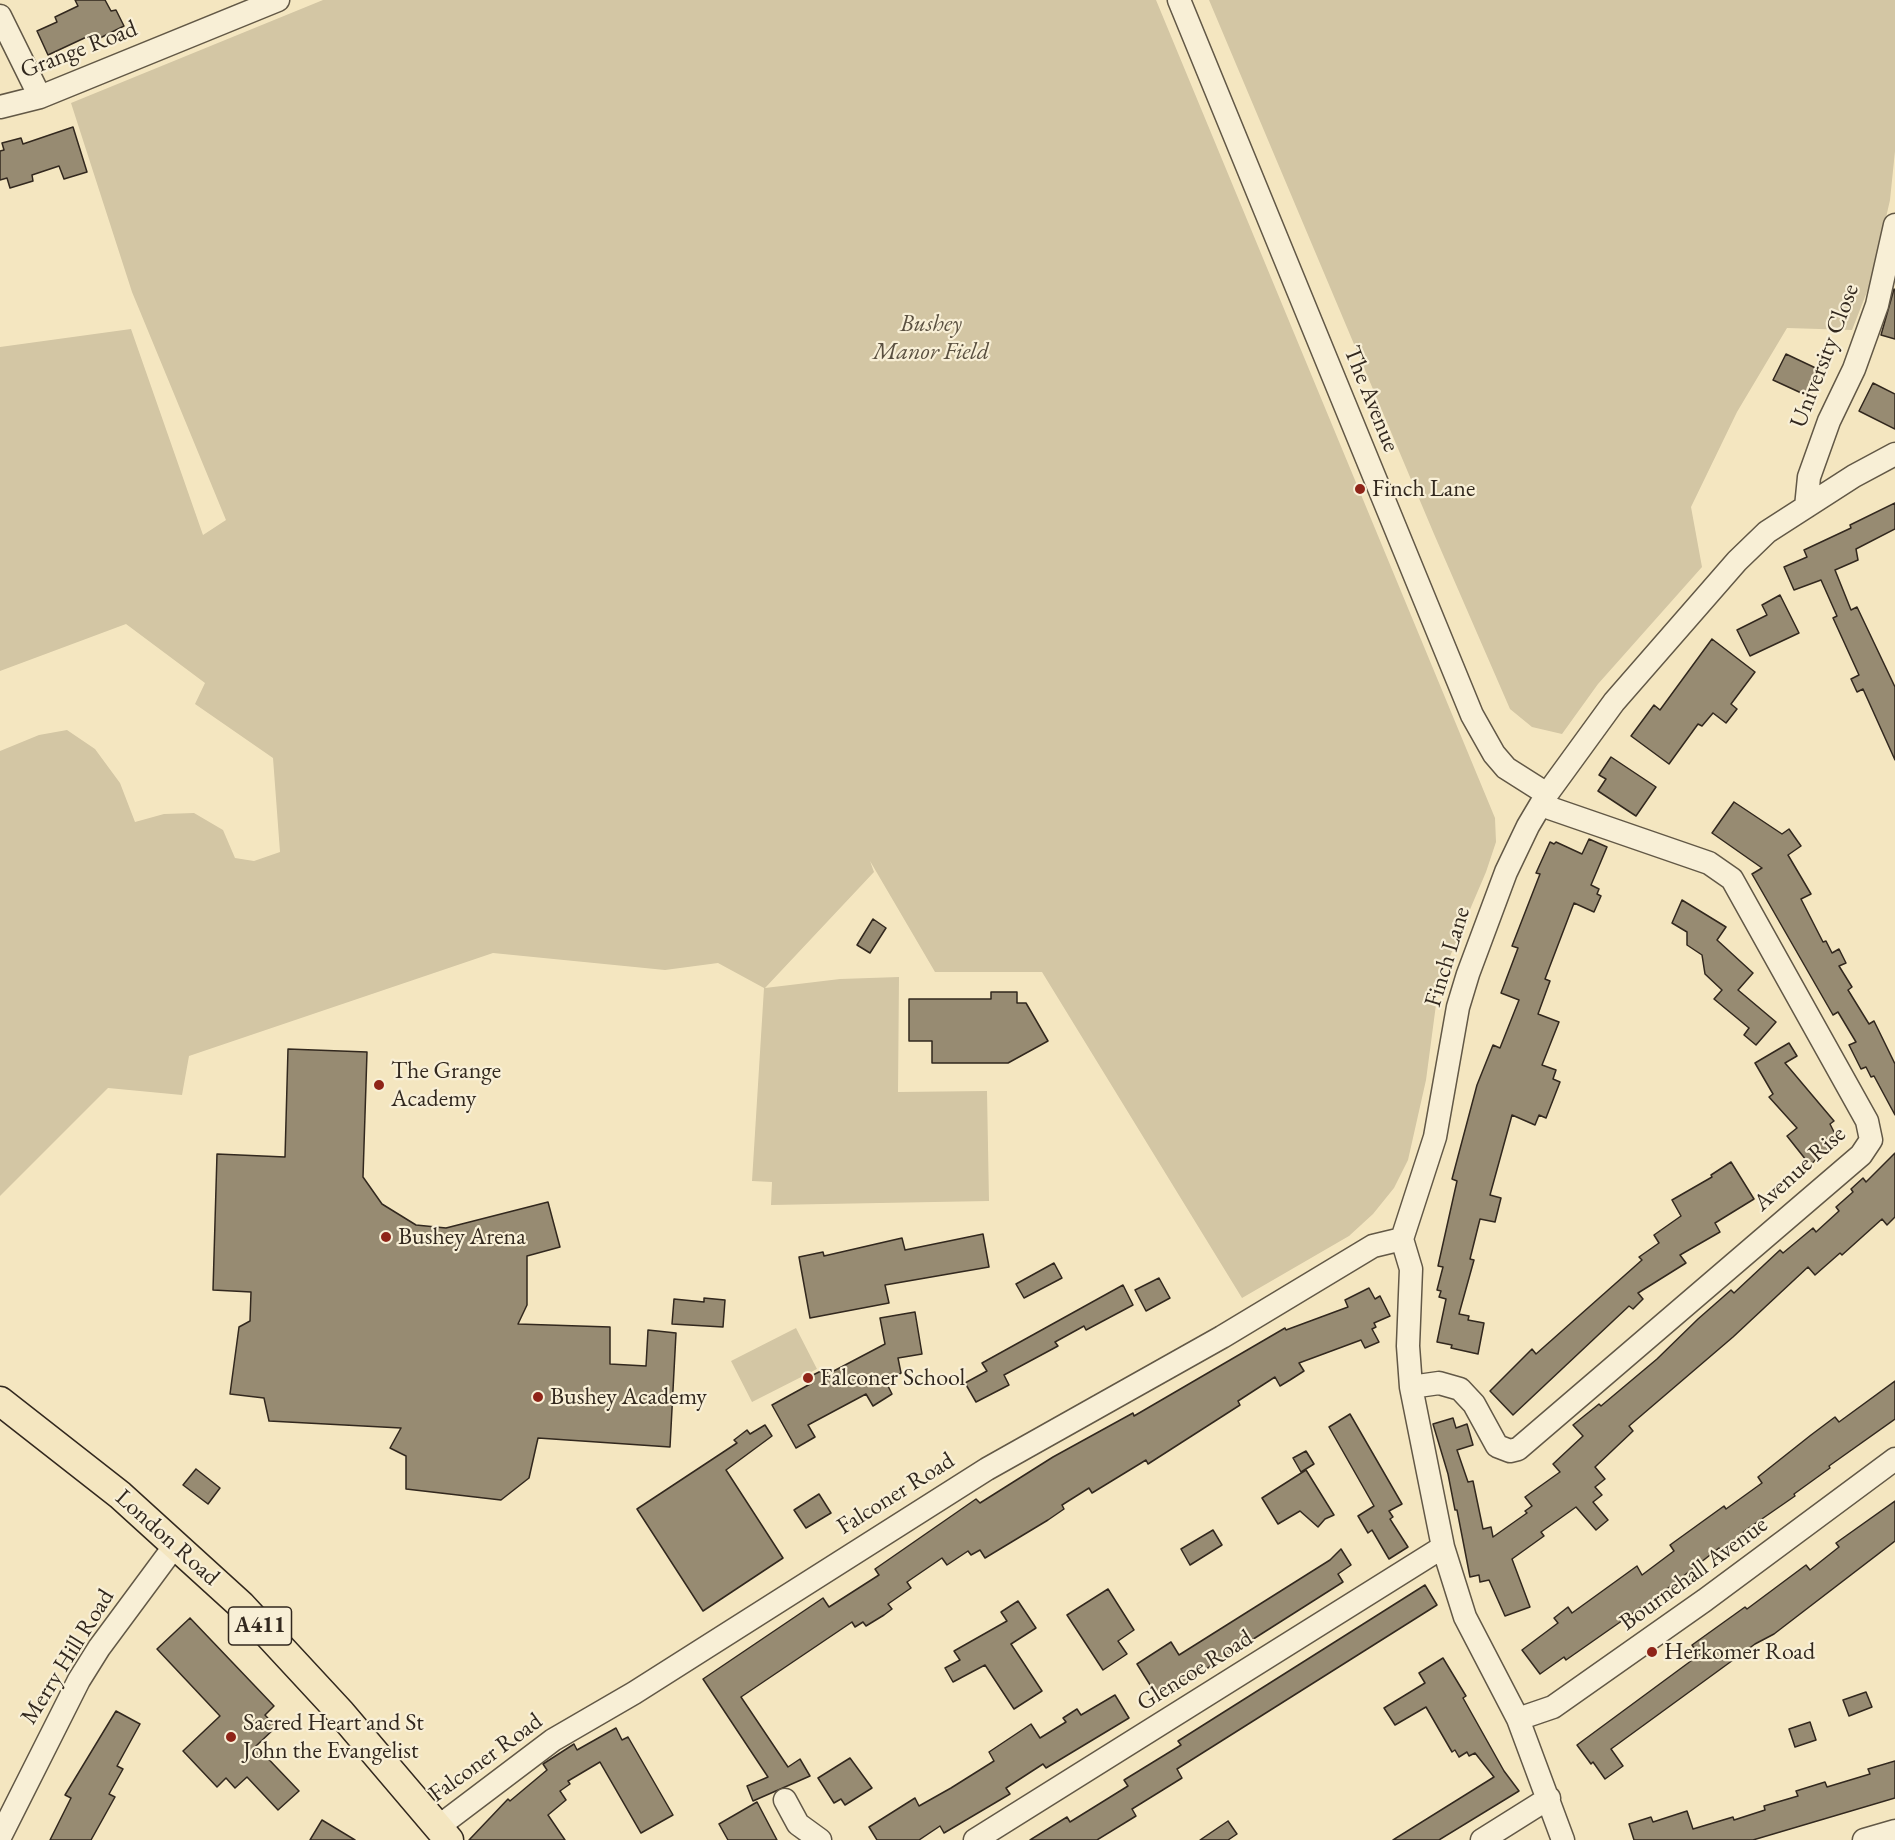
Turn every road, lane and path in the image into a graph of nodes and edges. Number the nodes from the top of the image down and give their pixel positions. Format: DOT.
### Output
graph roads {
  1 [pos="278,0"];
  2 [pos="1179,0"];
  3 [pos="0,16"];
  4 [pos="40,97"];
  5 [pos="0,106"];
  6 [pos="1895,225"];
  7 [pos="1895,454"];
  8 [pos="1806,507"];
  9 [pos="1544,799"];
  10 [pos="1402,1239"];
  11 [pos="1411,1387"];
  12 [pos="0,1401"];
  13 [pos="1895,1459"];
  14 [pos="176,1544"];
  15 [pos="1443,1547"];
  16 [pos="1518,1719"];
  17 [pos="1549,1798"];
  18 [pos="785,1800"];
  19 [pos="1895,1831"];
  20 [pos="443,1834"];
  21 [pos="0,1837"];
  22 [pos="820,1840"];
  23 [pos="975,1840"];
  24 [pos="1482,1840"];
  25 [pos="1563,1840"];
  26 [pos="1864,1840"];
  1 -- 4 [label="street, Grange Road"];
  2 -- 9 [label="street, The Avenue"];
  3 -- 4 [label="street"];
  4 -- 5 [label="street, Grange Road"];
  6 -- 8 [label="street, University Close"];
  7 -- 8 [label="street, Finch Lane"];
  8 -- 9 [label="street, Finch Lane"];
  9 -- 10 [label="street, Finch Lane"];
  9 -- 11 [label="street, Avenue Rise"];
  10 -- 11 [label="street"];
  10 -- 20 [label="street, Falconer Road"];
  11 -- 15 [label="street"];
  12 -- 14 [label="main road, London Road / A411"];
  13 -- 16 [label="street, Bournehall Avenue"];
  14 -- 20 [label="main road, London Road / A411"];
  14 -- 21 [label="street, Merry Hill Road"];
  15 -- 16 [label="street"];
  15 -- 23 [label="street, Glencoe Road"];
  16 -- 17 [label="street"];
  17 -- 24 [label="street"];
  17 -- 25 [label="street"];
  18 -- 22 [label="street"];
  19 -- 26 [label="street"];
}
